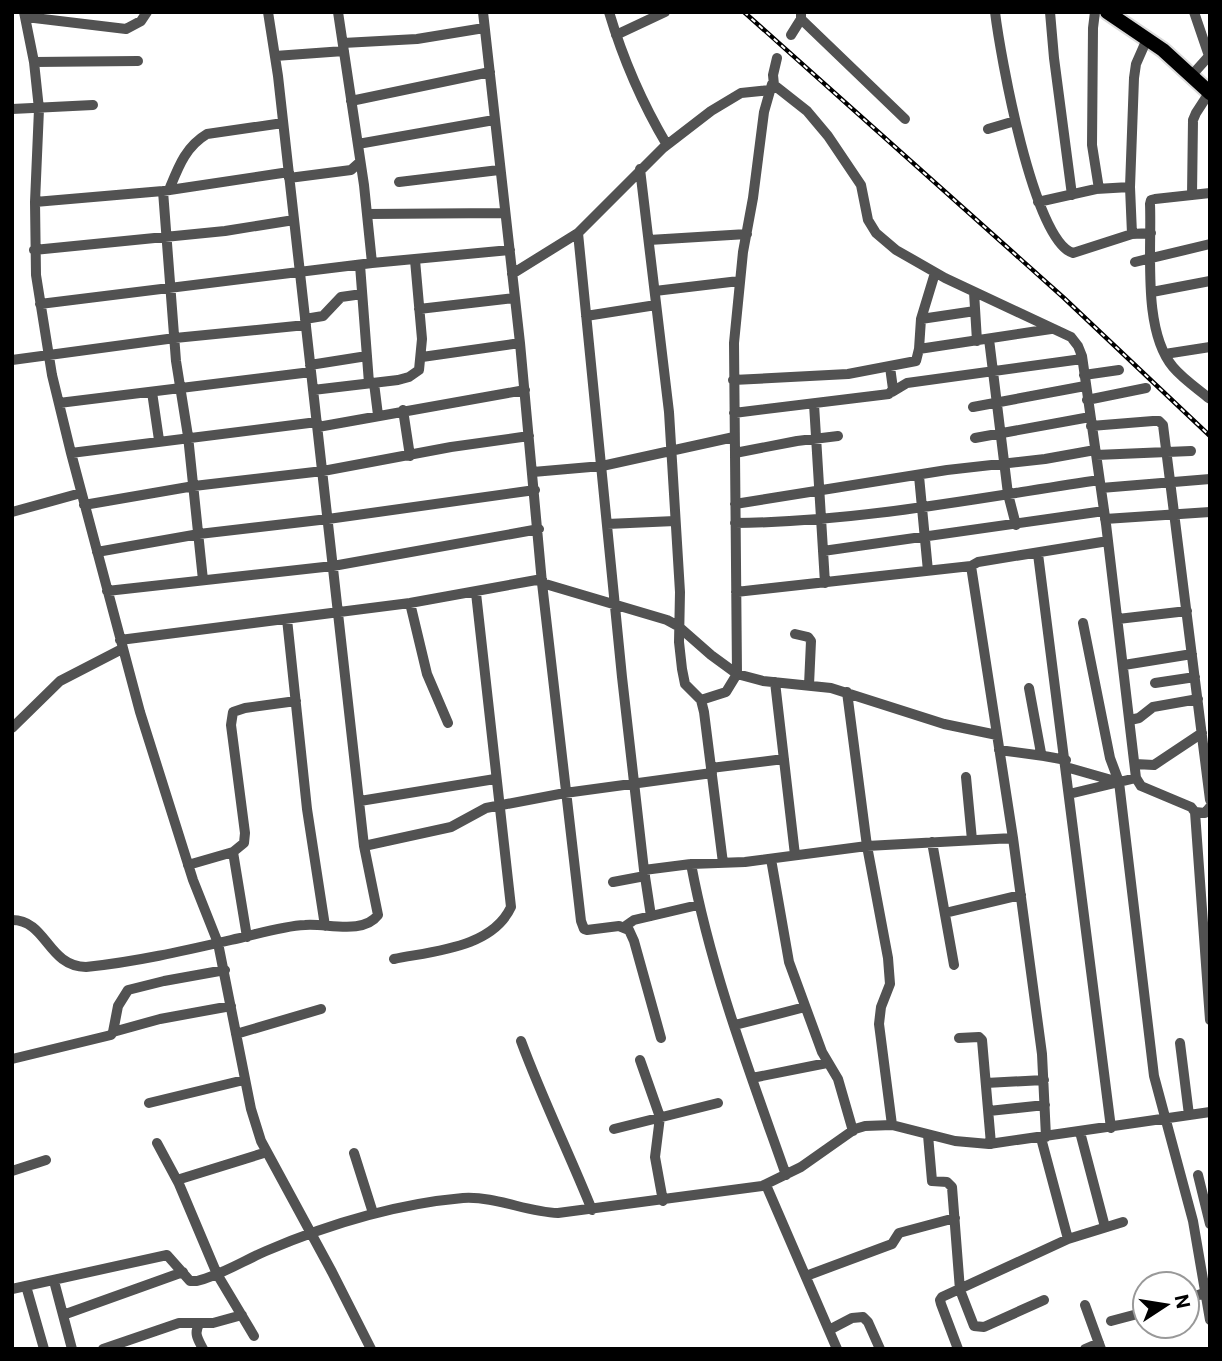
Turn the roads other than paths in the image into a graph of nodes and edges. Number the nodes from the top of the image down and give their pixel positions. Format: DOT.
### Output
graph roads {
  1 [pos="147,12"];
  2 [pos="268,12"];
  3 [pos="338,12"];
  4 [pos="483,12"];
  5 [pos="609,12"];
  6 [pos="665,12"];
  7 [pos="995,12"];
  8 [pos="1050,12"];
  9 [pos="1096,12"];
  10 [pos="1108,12"];
  11 [pos="1194,12"];
  12 [pos="25,14"];
  13 [pos="801,16"];
  14 [pos="484,28"];
  15 [pos="616,35"];
  16 [pos="791,35"];
  17 [pos="1147,39"];
  18 [pos="343,47"];
  19 [pos="275,56"];
  20 [pos="777,58"];
  21 [pos="138,61"];
  22 [pos="34,62"];
  23 [pos="490,72"];
  24 [pos="1192,75"];
  25 [pos="771,85"];
  26 [pos="1210,93"];
  27 [pos="351,101"];
  28 [pos="93,105"];
  29 [pos="12,109"];
  30 [pos="39,109"];
  31 [pos="494,120"];
  32 [pos="905,120"];
  33 [pos="1015,121"];
  34 [pos="283,123"];
  35 [pos="988,129"];
  36 [pos="358,144"];
  37 [pos="667,145"];
  38 [pos="360,162"];
  39 [pos="640,169"];
  40 [pos="499,170"];
  41 [pos="289,175"];
  42 [pos="399,182"];
  43 [pos="1129,187"];
  44 [pos="1099,189"];
  45 [pos="166,191"];
  46 [pos="1210,193"];
  47 [pos="1072,195"];
  48 [pos="1192,195"];
  49 [pos="1038,201"];
  50 [pos="35,202"];
  51 [pos="505,213"];
  52 [pos="367,214"];
  53 [pos="294,220"];
  54 [pos="578,233"];
  55 [pos="1151,233"];
  56 [pos="747,234"];
  57 [pos="1132,234"];
  58 [pos="167,237"];
  59 [pos="649,240"];
  60 [pos="1210,244"];
  61 [pos="34,250"];
  62 [pos="510,250"];
  63 [pos="1151,258"];
  64 [pos="415,260"];
  65 [pos="1135,262"];
  66 [pos="372,263"];
  67 [pos="360,265"];
  68 [pos="300,273"];
  69 [pos="935,273"];
  70 [pos="512,274"];
  71 [pos="739,281"];
  72 [pos="1210,281"];
  73 [pos="171,287"];
  74 [pos="654,291"];
  75 [pos="974,292"];
  76 [pos="1152,292"];
  77 [pos="362,294"];
  78 [pos="514,298"];
  79 [pos="40,304"];
  80 [pos="656,305"];
  81 [pos="419,309"];
  82 [pos="975,311"];
  83 [pos="586,316"];
  84 [pos="921,319"];
  85 [pos="305,322"];
  86 [pos="1052,329"];
  87 [pos="175,338"];
  88 [pos="989,339"];
  89 [pos="977,341"];
  90 [pos="520,343"];
  91 [pos="1210,347"];
  92 [pos="919,349"];
  93 [pos="48,353"];
  94 [pos="1165,354"];
  95 [pos="367,356"];
  96 [pos="422,357"];
  97 [pos="1082,359"];
  98 [pos="12,360"];
  99 [pos="890,367"];
  100 [pos="310,368"];
  101 [pos="1119,370"];
  102 [pos="993,372"];
  103 [pos="733,380"];
  104 [pos="1085,381"];
  105 [pos="371,383"];
  106 [pos="180,388"];
  107 [pos="1146,388"];
  108 [pos="313,390"];
  109 [pos="525,390"];
  110 [pos="152,392"];
  111 [pos="892,392"];
  112 [pos="1210,399"];
  113 [pos="1087,400"];
  114 [pos="59,403"];
  115 [pos="997,403"];
  116 [pos="814,404"];
  117 [pos="973,407"];
  118 [pos="403,410"];
  119 [pos="734,413"];
  120 [pos="378,415"];
  121 [pos="1091,422"];
  122 [pos="317,425"];
  123 [pos="1001,434"];
  124 [pos="188,436"];
  125 [pos="529,436"];
  126 [pos="838,436"];
  127 [pos="734,437"];
  128 [pos="975,438"];
  129 [pos="816,439"];
  130 [pos="159,440"];
  131 [pos="671,450"];
  132 [pos="1191,451"];
  133 [pos="71,453"];
  134 [pos="734,453"];
  135 [pos="1095,453"];
  136 [pos="1167,453"];
  137 [pos="410,456"];
  138 [pos="1004,463"];
  139 [pos="601,466"];
  140 [pos="323,471"];
  141 [pos="533,472"];
  142 [pos="919,476"];
  143 [pos="1210,479"];
  144 [pos="1171,483"];
  145 [pos="1100,484"];
  146 [pos="194,486"];
  147 [pos="535,490"];
  148 [pos="819,491"];
  149 [pos="82,494"];
  150 [pos="1008,494"];
  151 [pos="735,504"];
  152 [pos="84,505"];
  153 [pos="922,506"];
  154 [pos="12,512"];
  155 [pos="1210,512"];
  156 [pos="1175,514"];
  157 [pos="1105,515"];
  158 [pos="328,519"];
  159 [pos="821,520"];
  160 [pos="675,521"];
  161 [pos="735,523"];
  162 [pos="607,524"];
  163 [pos="1016,525"];
  164 [pos="539,529"];
  165 [pos="199,534"];
  166 [pos="926,537"];
  167 [pos="1108,541"];
  168 [pos="823,551"];
  169 [pos="97,552"];
  170 [pos="1038,554"];
  171 [pos="334,566"];
  172 [pos="971,566"];
  173 [pos="928,571"];
  174 [pos="203,580"];
  175 [pos="542,581"];
  176 [pos="825,583"];
  177 [pos="107,592"];
  178 [pos="736,592"];
  179 [pos="477,593"];
  180 [pos="411,603"];
  181 [pos="615,606"];
  182 [pos="1187,611"];
  183 [pos="339,613"];
  184 [pos="287,619"];
  185 [pos="1118,619"];
  186 [pos="1083,623"];
  187 [pos="678,626"];
  188 [pos="795,634"];
  189 [pos="121,644"];
  190 [pos="1192,654"];
  191 [pos="1124,665"];
  192 [pos="737,674"];
  193 [pos="1195,677"];
  194 [pos="775,682"];
  195 [pos="1155,683"];
  196 [pos="809,685"];
  197 [pos="1029,688"];
  198 [pos="847,692"];
  199 [pos="1198,699"];
  200 [pos="701,700"];
  201 [pos="296,701"];
  202 [pos="1130,720"];
  203 [pos="448,723"];
  204 [pos="12,728"];
  205 [pos="1205,729"];
  206 [pos="997,735"];
  207 [pos="999,750"];
  208 [pos="1044,756"];
  209 [pos="784,760"];
  210 [pos="1066,764"];
  211 [pos="1135,764"];
  212 [pos="712,771"];
  213 [pos="966,777"];
  214 [pos="495,779"];
  215 [pos="1136,779"];
  216 [pos="1119,782"];
  217 [pos="634,784"];
  218 [pos="565,793"];
  219 [pos="1069,794"];
  220 [pos="1210,800"];
  221 [pos="360,801"];
  222 [pos="499,806"];
  223 [pos="1210,807"];
  224 [pos="1195,812"];
  225 [pos="1013,838"];
  226 [pos="972,841"];
  227 [pos="932,842"];
  228 [pos="365,846"];
  229 [pos="867,846"];
  230 [pos="233,852"];
  231 [pos="795,855"];
  232 [pos="771,859"];
  233 [pos="723,863"];
  234 [pos="691,864"];
  235 [pos="188,865"];
  236 [pos="644,873"];
  237 [pos="613,882"];
  238 [pos="1021,895"];
  239 [pos="1206,897"];
  240 [pos="698,905"];
  241 [pos="945,913"];
  242 [pos="651,916"];
  243 [pos="12,920"];
  244 [pos="325,926"];
  245 [pos="624,927"];
  246 [pos="247,937"];
  247 [pos="218,943"];
  248 [pos="394,959"];
  249 [pos="954,965"];
  250 [pos="225,970"];
  251 [pos="231,1006"];
  252 [pos="805,1007"];
  253 [pos="321,1009"];
  254 [pos="1210,1020"];
  255 [pos="735,1025"];
  256 [pos="113,1032"];
  257 [pos="236,1034"];
  258 [pos="661,1038"];
  259 [pos="959,1038"];
  260 [pos="522,1041"];
  261 [pos="1180,1043"];
  262 [pos="12,1059"];
  263 [pos="640,1060"];
  264 [pos="828,1063"];
  265 [pos="752,1078"];
  266 [pos="244,1080"];
  267 [pos="1044,1080"];
  268 [pos="986,1083"];
  269 [pos="149,1103"];
  270 [pos="718,1103"];
  271 [pos="1045,1105"];
  272 [pos="989,1111"];
  273 [pos="1210,1112"];
  274 [pos="1189,1115"];
  275 [pos="660,1117"];
  276 [pos="1164,1118"];
  277 [pos="892,1125"];
  278 [pos="1111,1128"];
  279 [pos="614,1129"];
  280 [pos="853,1131"];
  281 [pos="1080,1132"];
  282 [pos="928,1135"];
  283 [pos="1044,1137"];
  284 [pos="157,1143"];
  285 [pos="991,1144"];
  286 [pos="267,1152"];
  287 [pos="354,1153"];
  288 [pos="46,1160"];
  289 [pos="12,1171"];
  290 [pos="786,1175"];
  291 [pos="1198,1175"];
  292 [pos="177,1180"];
  293 [pos="766,1185"];
  294 [pos="663,1201"];
  295 [pos="592,1210"];
  296 [pos="373,1213"];
  297 [pos="955,1217"];
  298 [pos="1123,1222"];
  299 [pos="1210,1224"];
  300 [pos="1105,1227"];
  301 [pos="311,1233"];
  302 [pos="1068,1239"];
  303 [pos="183,1272"];
  304 [pos="217,1274"];
  305 [pos="806,1276"];
  306 [pos="54,1281"];
  307 [pos="26,1286"];
  308 [pos="13,1287"];
  309 [pos="960,1290"];
  310 [pos="1204,1293"];
  311 [pos="1201,1294"];
  312 [pos="1044,1300"];
  313 [pos="1085,1305"];
  314 [pos="63,1315"];
  315 [pos="242,1315"];
  316 [pos="1131,1316"];
  317 [pos="1210,1320"];
  318 [pos="1111,1321"];
  319 [pos="200,1323"];
  320 [pos="829,1331"];
  321 [pos="254,1336"];
  322 [pos="1100,1346"];
  323 [pos="44,1349"];
  324 [pos="72,1349"];
  325 [pos="103,1349"];
  326 [pos="203,1349"];
  327 [pos="370,1349"];
  328 [pos="837,1349"];
  329 [pos="880,1349"];
  330 [pos="958,1349"];
  331 [pos="1085,1349"];
  1 -- 12 [label="street"];
  2 -- 19 [label="street"];
  3 -- 18 [label="street"];
  4 -- 14 [label="street"];
  5 -- 15 [label="street"];
  6 -- 15 [label="street"];
  7 -- 33 [label="street"];
  8 -- 47 [label="street"];
  9 -- 44 [label="street"];
  10 -- 17 [label="highway"];
  11 -- 24 [label="street"];
  12 -- 22 [label="street"];
  13 -- 16 [label="street"];
  13 -- 32 [label="street"];
  14 -- 18 [label="street"];
  14 -- 23 [label="street"];
  15 -- 37 [label="street"];
  17 -- 24 [label="highway"];
  17 -- 43 [label="street"];
  18 -- 19 [label="street"];
  18 -- 27 [label="street"];
  19 -- 34 [label="street"];
  20 -- 25 [label="street"];
  21 -- 22 [label="street"];
  22 -- 30 [label="street"];
  23 -- 27 [label="street"];
  23 -- 31 [label="street"];
  24 -- 26 [label="highway"];
  25 -- 37 [label="street"];
  25 -- 56 [label="street"];
  25 -- 69 [label="street"];
  26 -- 48 [label="street"];
  27 -- 36 [label="street"];
  28 -- 30 [label="street"];
  29 -- 30 [label="street"];
  30 -- 50 [label="street"];
  31 -- 36 [label="street"];
  31 -- 40 [label="street"];
  33 -- 35 [label="street"];
  33 -- 49 [label="street"];
  34 -- 41 [label="street"];
  34 -- 45 [label="street"];
  36 -- 38 [label="street"];
  37 -- 39 [label="street"];
  38 -- 41 [label="street"];
  38 -- 52 [label="street"];
  39 -- 54 [label="street"];
  39 -- 59 [label="street"];
  40 -- 42 [label="street"];
  40 -- 51 [label="street"];
  41 -- 45 [label="street"];
  41 -- 53 [label="street"];
  43 -- 44 [label="street"];
  43 -- 57 [label="street"];
  44 -- 47 [label="street"];
  45 -- 50 [label="street"];
  45 -- 58 [label="street"];
  46 -- 48 [label="street"];
  47 -- 49 [label="street"];
  48 -- 55 [label="street"];
  49 -- 57 [label="street"];
  50 -- 61 [label="street"];
  51 -- 52 [label="street"];
  51 -- 62 [label="street"];
  52 -- 66 [label="street"];
  53 -- 58 [label="street"];
  53 -- 68 [label="street"];
  54 -- 70 [label="street"];
  54 -- 83 [label="street"];
  55 -- 57 [label="street"];
  55 -- 63 [label="street"];
  56 -- 59 [label="street"];
  56 -- 71 [label="street"];
  58 -- 61 [label="street"];
  58 -- 73 [label="street"];
  59 -- 74 [label="street"];
  60 -- 63 [label="street"];
  61 -- 79 [label="street"];
  62 -- 64 [label="street"];
  62 -- 70 [label="street"];
  63 -- 65 [label="street"];
  63 -- 76 [label="street"];
  64 -- 66 [label="street"];
  64 -- 81 [label="street"];
  66 -- 67 [label="street"];
  67 -- 68 [label="street"];
  67 -- 77 [label="street"];
  68 -- 73 [label="street"];
  68 -- 85 [label="street"];
  69 -- 75 [label="street"];
  69 -- 84 [label="street"];
  70 -- 78 [label="street"];
  71 -- 74 [label="street"];
  71 -- 103 [label="street"];
  72 -- 76 [label="street"];
  73 -- 79 [label="street"];
  73 -- 87 [label="street"];
  74 -- 80 [label="street"];
  75 -- 82 [label="street"];
  75 -- 86 [label="street"];
  76 -- 94 [label="street"];
  77 -- 85 [label="street"];
  77 -- 95 [label="street"];
  78 -- 81 [label="street"];
  78 -- 90 [label="street"];
  79 -- 93 [label="street"];
  80 -- 83 [label="street"];
  80 -- 131 [label="street"];
  81 -- 96 [label="street"];
  82 -- 84 [label="street"];
  82 -- 89 [label="street"];
  83 -- 139 [label="street"];
  84 -- 92 [label="street"];
  85 -- 87 [label="street"];
  85 -- 100 [label="street"];
  86 -- 88 [label="street"];
  86 -- 97 [label="street"];
  87 -- 93 [label="street"];
  87 -- 106 [label="street"];
  88 -- 89 [label="street"];
  88 -- 102 [label="street"];
  89 -- 92 [label="street"];
  90 -- 96 [label="street"];
  90 -- 109 [label="street"];
  91 -- 94 [label="street"];
  92 -- 99 [label="street"];
  93 -- 98 [label="street"];
  93 -- 114 [label="street"];
  94 -- 112 [label="street"];
  95 -- 100 [label="street"];
  95 -- 105 [label="street"];
  96 -- 105 [label="street"];
  97 -- 102 [label="street"];
  97 -- 104 [label="street"];
  99 -- 103 [label="street"];
  99 -- 111 [label="street"];
  100 -- 106 [label="street"];
  100 -- 108 [label="street"];
  101 -- 104 [label="street"];
  102 -- 111 [label="street"];
  102 -- 115 [label="street"];
  103 -- 119 [label="street"];
  104 -- 113 [label="street"];
  104 -- 115 [label="street"];
  105 -- 108 [label="street"];
  105 -- 120 [label="street"];
  106 -- 110 [label="street"];
  106 -- 124 [label="street"];
  107 -- 113 [label="street"];
  108 -- 122 [label="street"];
  109 -- 118 [label="street"];
  109 -- 125 [label="street"];
  110 -- 114 [label="street"];
  110 -- 130 [label="street"];
  111 -- 116 [label="street"];
  113 -- 121 [label="street"];
  114 -- 133 [label="street"];
  115 -- 117 [label="street"];
  115 -- 123 [label="street"];
  116 -- 119 [label="street"];
  116 -- 129 [label="street"];
  118 -- 120 [label="street"];
  118 -- 137 [label="street"];
  119 -- 127 [label="street"];
  120 -- 122 [label="street"];
  121 -- 123 [label="street"];
  121 -- 135 [label="street"];
  121 -- 136 [label="street"];
  122 -- 124 [label="street"];
  122 -- 140 [label="street"];
  123 -- 128 [label="street"];
  123 -- 138 [label="street"];
  124 -- 130 [label="street"];
  124 -- 146 [label="street"];
  125 -- 137 [label="street"];
  125 -- 141 [label="street"];
  126 -- 129 [label="street"];
  127 -- 131 [label="street"];
  127 -- 134 [label="street"];
  129 -- 134 [label="street"];
  129 -- 148 [label="street"];
  130 -- 133 [label="street"];
  131 -- 139 [label="street"];
  131 -- 160 [label="street"];
  132 -- 136 [label="street"];
  133 -- 149 [label="street"];
  134 -- 151 [label="street"];
  135 -- 136 [label="street"];
  135 -- 138 [label="street"];
  135 -- 145 [label="street"];
  136 -- 144 [label="street"];
  137 -- 140 [label="street"];
  138 -- 142 [label="street"];
  138 -- 150 [label="street"];
  139 -- 141 [label="street"];
  139 -- 162 [label="street"];
  140 -- 146 [label="street"];
  140 -- 158 [label="street"];
  141 -- 147 [label="street"];
  142 -- 148 [label="street"];
  142 -- 153 [label="street"];
  143 -- 144 [label="street"];
  144 -- 145 [label="street"];
  144 -- 156 [label="street"];
  145 -- 150 [label="street"];
  145 -- 157 [label="street"];
  146 -- 152 [label="street"];
  146 -- 165 [label="street"];
  147 -- 158 [label="street"];
  147 -- 164 [label="street"];
  148 -- 151 [label="street"];
  148 -- 159 [label="street"];
  149 -- 152 [label="street"];
  149 -- 154 [label="street"];
  150 -- 153 [label="street"];
  150 -- 163 [label="street"];
  151 -- 161 [label="street"];
  152 -- 169 [label="street"];
  153 -- 159 [label="street"];
  153 -- 166 [label="street"];
  155 -- 156 [label="street"];
  156 -- 157 [label="street"];
  156 -- 182 [label="street"];
  157 -- 163 [label="street"];
  157 -- 167 [label="street"];
  158 -- 165 [label="street"];
  158 -- 171 [label="street"];
  159 -- 161 [label="street"];
  159 -- 168 [label="street"];
  160 -- 162 [label="street"];
  160 -- 187 [label="street"];
  161 -- 178 [label="street"];
  162 -- 181 [label="street"];
  163 -- 166 [label="street"];
  164 -- 171 [label="street"];
  164 -- 175 [label="street"];
  165 -- 169 [label="street"];
  165 -- 174 [label="street"];
  166 -- 168 [label="street"];
  166 -- 173 [label="street"];
  167 -- 170 [label="street"];
  167 -- 185 [label="street"];
  168 -- 176 [label="street"];
  169 -- 177 [label="street"];
  170 -- 172 [label="street"];
  170 -- 210 [label="street"];
  171 -- 174 [label="street"];
  171 -- 183 [label="street"];
  172 -- 173 [label="street"];
  172 -- 206 [label="street"];
  173 -- 176 [label="street"];
  174 -- 177 [label="street"];
  175 -- 179 [label="street"];
  175 -- 181 [label="street"];
  175 -- 218 [label="street"];
  176 -- 178 [label="street"];
  177 -- 189 [label="street"];
  178 -- 192 [label="street"];
  179 -- 180 [label="street"];
  179 -- 214 [label="street"];
  180 -- 183 [label="street"];
  180 -- 203 [label="street"];
  181 -- 187 [label="street"];
  181 -- 217 [label="street"];
  182 -- 185 [label="street"];
  182 -- 190 [label="street"];
  183 -- 184 [label="street"];
  183 -- 221 [label="street"];
  184 -- 189 [label="street"];
  184 -- 201 [label="street"];
  185 -- 191 [label="street"];
  186 -- 216 [label="street"];
  187 -- 192 [label="street"];
  187 -- 200 [label="street"];
  188 -- 196 [label="street"];
  189 -- 204 [label="street"];
  189 -- 235 [label="street"];
  190 -- 191 [label="street"];
  190 -- 193 [label="street"];
  191 -- 202 [label="street"];
  192 -- 194 [label="street"];
  192 -- 200 [label="street"];
  193 -- 195 [label="street"];
  193 -- 199 [label="street"];
  194 -- 196 [label="street"];
  194 -- 209 [label="street"];
  196 -- 198 [label="street"];
  197 -- 208 [label="street"];
  198 -- 206 [label="street"];
  198 -- 229 [label="street"];
  199 -- 202 [label="street"];
  199 -- 205 [label="street"];
  200 -- 212 [label="street"];
  201 -- 230 [label="street"];
  201 -- 244 [label="street"];
  202 -- 211 [label="street"];
  205 -- 211 [label="street"];
  205 -- 220 [label="street"];
  206 -- 207 [label="street"];
  207 -- 208 [label="street"];
  207 -- 225 [label="street"];
  208 -- 210 [label="street"];
  209 -- 212 [label="street"];
  209 -- 231 [label="street"];
  210 -- 216 [label="street"];
  210 -- 219 [label="street"];
  211 -- 215 [label="street"];
  212 -- 217 [label="street"];
  212 -- 233 [label="street"];
  213 -- 226 [label="street"];
  214 -- 221 [label="street"];
  214 -- 222 [label="street"];
  215 -- 216 [label="street"];
  215 -- 224 [label="street"];
  216 -- 219 [label="street"];
  216 -- 276 [label="street"];
  217 -- 218 [label="street"];
  217 -- 236 [label="street"];
  218 -- 222 [label="street"];
  218 -- 245 [label="street"];
  219 -- 278 [label="street"];
  221 -- 228 [label="street"];
  222 -- 228 [label="street"];
  222 -- 248 [label="street"];
  223 -- 224 [label="street"];
  224 -- 239 [label="street"];
  225 -- 226 [label="street"];
  225 -- 238 [label="street"];
  226 -- 227 [label="street"];
  227 -- 229 [label="street"];
  227 -- 241 [label="street"];
  228 -- 244 [label="street"];
  229 -- 231 [label="street"];
  229 -- 277 [label="street"];
  230 -- 235 [label="street"];
  230 -- 246 [label="street"];
  231 -- 232 [label="street"];
  232 -- 233 [label="street"];
  232 -- 252 [label="street"];
  233 -- 234 [label="street"];
  234 -- 236 [label="street"];
  234 -- 240 [label="street"];
  235 -- 247 [label="street"];
  236 -- 237 [label="street"];
  236 -- 242 [label="street"];
  238 -- 241 [label="street"];
  238 -- 267 [label="street"];
  239 -- 254 [label="street"];
  240 -- 242 [label="street"];
  240 -- 255 [label="street"];
  241 -- 249 [label="street"];
  242 -- 245 [label="street"];
  243 -- 247 [label="street"];
  244 -- 246 [label="street"];
  245 -- 258 [label="street"];
  246 -- 247 [label="street"];
  247 -- 250 [label="street"];
  250 -- 251 [label="street"];
  250 -- 256 [label="street"];
  251 -- 256 [label="street"];
  251 -- 257 [label="street"];
  252 -- 255 [label="street"];
  252 -- 264 [label="street"];
  253 -- 257 [label="street"];
  255 -- 265 [label="street"];
  256 -- 262 [label="street"];
  257 -- 266 [label="street"];
  259 -- 268 [label="street"];
  260 -- 295 [label="street"];
  261 -- 274 [label="street"];
  263 -- 275 [label="street"];
  264 -- 265 [label="street"];
  264 -- 280 [label="street"];
  265 -- 290 [label="street"];
  266 -- 269 [label="street"];
  266 -- 286 [label="street"];
  267 -- 268 [label="street"];
  267 -- 271 [label="street"];
  268 -- 272 [label="street"];
  270 -- 275 [label="street"];
  271 -- 272 [label="street"];
  271 -- 283 [label="street"];
  272 -- 285 [label="street"];
  273 -- 274 [label="street"];
  274 -- 276 [label="street"];
  275 -- 279 [label="street"];
  275 -- 294 [label="street"];
  276 -- 278 [label="street"];
  276 -- 310 [label="street"];
  277 -- 280 [label="street"];
  277 -- 282 [label="street"];
  278 -- 281 [label="street"];
  280 -- 290 [label="street"];
  281 -- 283 [label="street"];
  281 -- 300 [label="street"];
  282 -- 285 [label="street"];
  282 -- 297 [label="street"];
  283 -- 285 [label="street"];
  283 -- 302 [label="street"];
  284 -- 292 [label="street"];
  286 -- 292 [label="street"];
  286 -- 301 [label="street"];
  287 -- 296 [label="street"];
  288 -- 289 [label="street"];
  290 -- 293 [label="street"];
  291 -- 299 [label="street"];
  292 -- 304 [label="street"];
  293 -- 294 [label="street"];
  293 -- 305 [label="street"];
  294 -- 295 [label="street"];
  295 -- 296 [label="street"];
  296 -- 301 [label="street"];
  297 -- 305 [label="street"];
  297 -- 309 [label="street"];
  298 -- 300 [label="street"];
  300 -- 302 [label="street"];
  301 -- 304 [label="street"];
  301 -- 327 [label="street"];
  302 -- 309 [label="street"];
  303 -- 304 [label="street"];
  303 -- 306 [label="street"];
  303 -- 314 [label="street"];
  304 -- 315 [label="street"];
  305 -- 320 [label="street"];
  306 -- 307 [label="street"];
  306 -- 314 [label="street"];
  307 -- 308 [label="street"];
  307 -- 323 [label="street"];
  309 -- 312 [label="street"];
  309 -- 330 [label="street"];
  310 -- 311 [label="street"];
  310 -- 317 [label="street"];
  313 -- 322 [label="street"];
  314 -- 324 [label="street"];
  315 -- 319 [label="street"];
  315 -- 321 [label="street"];
  316 -- 318 [label="street"];
  319 -- 325 [label="street"];
  319 -- 326 [label="street"];
  320 -- 328 [label="street"];
  320 -- 329 [label="street"];
  322 -- 331 [label="street"];
}
